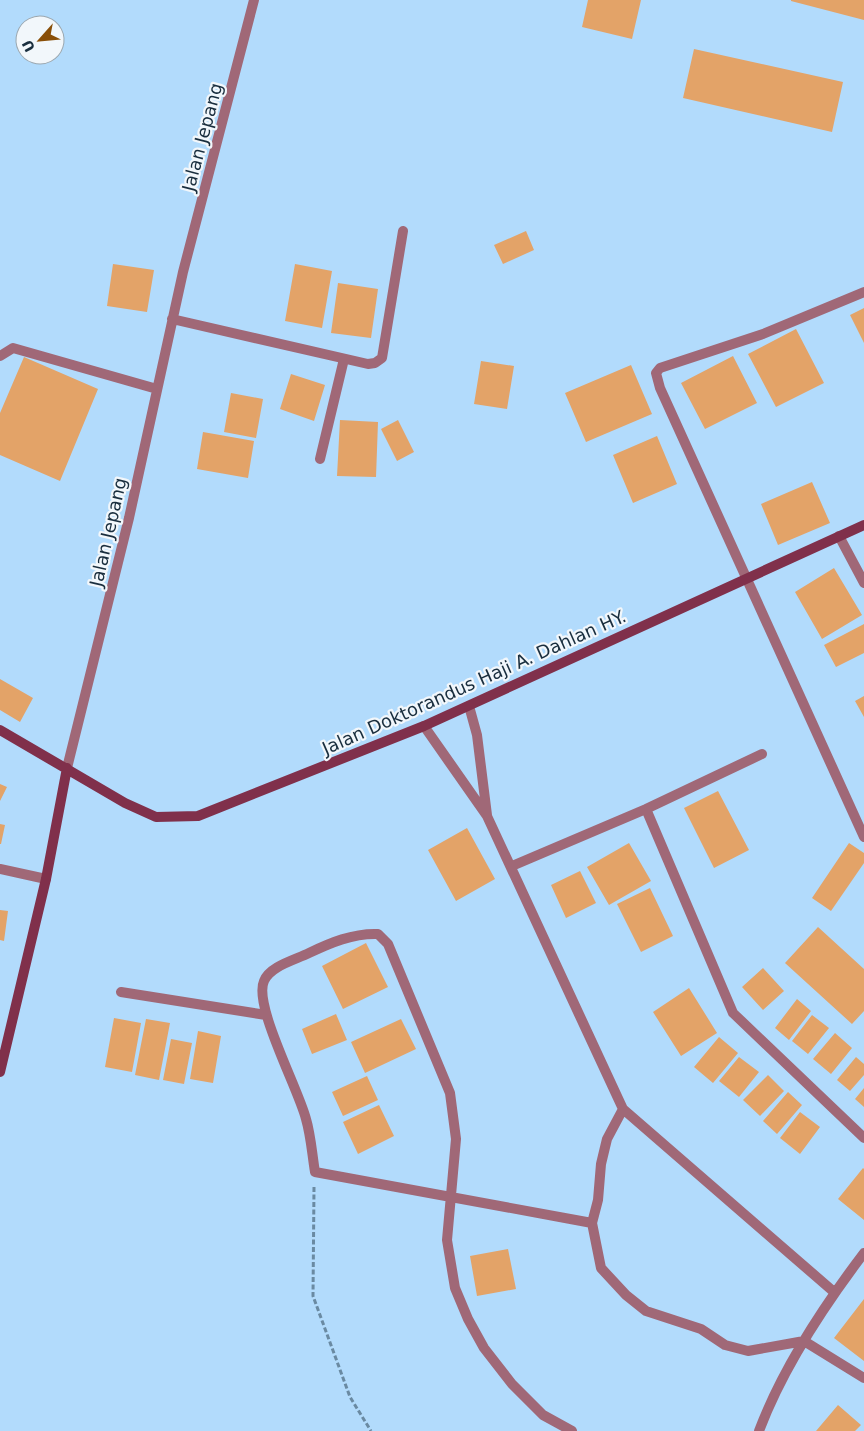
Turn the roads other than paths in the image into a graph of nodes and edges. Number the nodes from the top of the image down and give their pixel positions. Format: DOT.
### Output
graph roads {
  1 [pos="254,0"];
  2 [pos="403,231"];
  3 [pos="864,292"];
  4 [pos="172,319"];
  5 [pos="0,346"];
  6 [pos="12,348"];
  7 [pos="0,356"];
  8 [pos="344,359"];
  9 [pos="157,389"];
  10 [pos="320,459"];
  11 [pos="864,525"];
  12 [pos="840,536"];
  13 [pos="746,578"];
  14 [pos="864,583"];
  15 [pos="469,706"];
  16 [pos="424,726"];
  17 [pos="0,730"];
  18 [pos="762,754"];
  19 [pos="67,768"];
  20 [pos="646,809"];
  21 [pos="487,816"];
  22 [pos="864,837"];
  23 [pos="512,866"];
  24 [pos="0,869"];
  25 [pos="46,879"];
  26 [pos="120,992"];
  27 [pos="266,1015"];
  28 [pos="0,1072"];
  29 [pos="623,1109"];
  30 [pos="864,1138"];
  31 [pos="452,1196"];
  32 [pos="592,1223"];
  33 [pos="864,1253"];
  34 [pos="834,1292"];
  35 [pos="804,1341"];
  36 [pos="864,1378"];
  37 [pos="572,1431"];
  38 [pos="759,1431"];
  1 -- 4 [label="street, Jalan Jepang"];
  2 -- 8 [label="street"];
  3 -- 13 [label="street"];
  4 -- 8 [label="street"];
  4 -- 9 [label="street, Jalan Jepang"];
  5 -- 6 [label="street"];
  6 -- 7 [label="street"];
  6 -- 9 [label="street"];
  8 -- 10 [label="street"];
  9 -- 19 [label="street, Jalan Jepang"];
  11 -- 12 [label="street, Jalan Doktorandus Haji A. Dahlan HY."];
  12 -- 13 [label="street, Jalan Doktorandus Haji A. Dahlan HY."];
  12 -- 14 [label="street"];
  13 -- 15 [label="street, Jalan Doktorandus Haji A. Dahlan HY."];
  13 -- 22 [label="street"];
  15 -- 16 [label="street, Jalan Doktorandus Haji A. Dahlan HY."];
  15 -- 21 [label="street"];
  16 -- 19 [label="street, Jalan Doktorandus Haji A. Dahlan HY."];
  16 -- 21 [label="street"];
  17 -- 19 [label="street, Jalan Doktorandus Haji A. Dahlan HY."];
  18 -- 20 [label="street"];
  19 -- 25 [label="street, Jalan Jepang"];
  20 -- 23 [label="street"];
  20 -- 30 [label="street"];
  21 -- 23 [label="street"];
  23 -- 29 [label="street"];
  24 -- 25 [label="street"];
  25 -- 28 [label="street, Jalan Jepang"];
  26 -- 27 [label="street"];
  27 -- 31 [label="street"];
  27 -- 31 [label="street"];
  29 -- 32 [label="street"];
  29 -- 34 [label="street"];
  31 -- 32 [label="street"];
  31 -- 37 [label="street"];
  32 -- 35 [label="street"];
  33 -- 34 [label="street"];
  34 -- 35 [label="street"];
  35 -- 36 [label="street"];
  35 -- 38 [label="street"];
}
